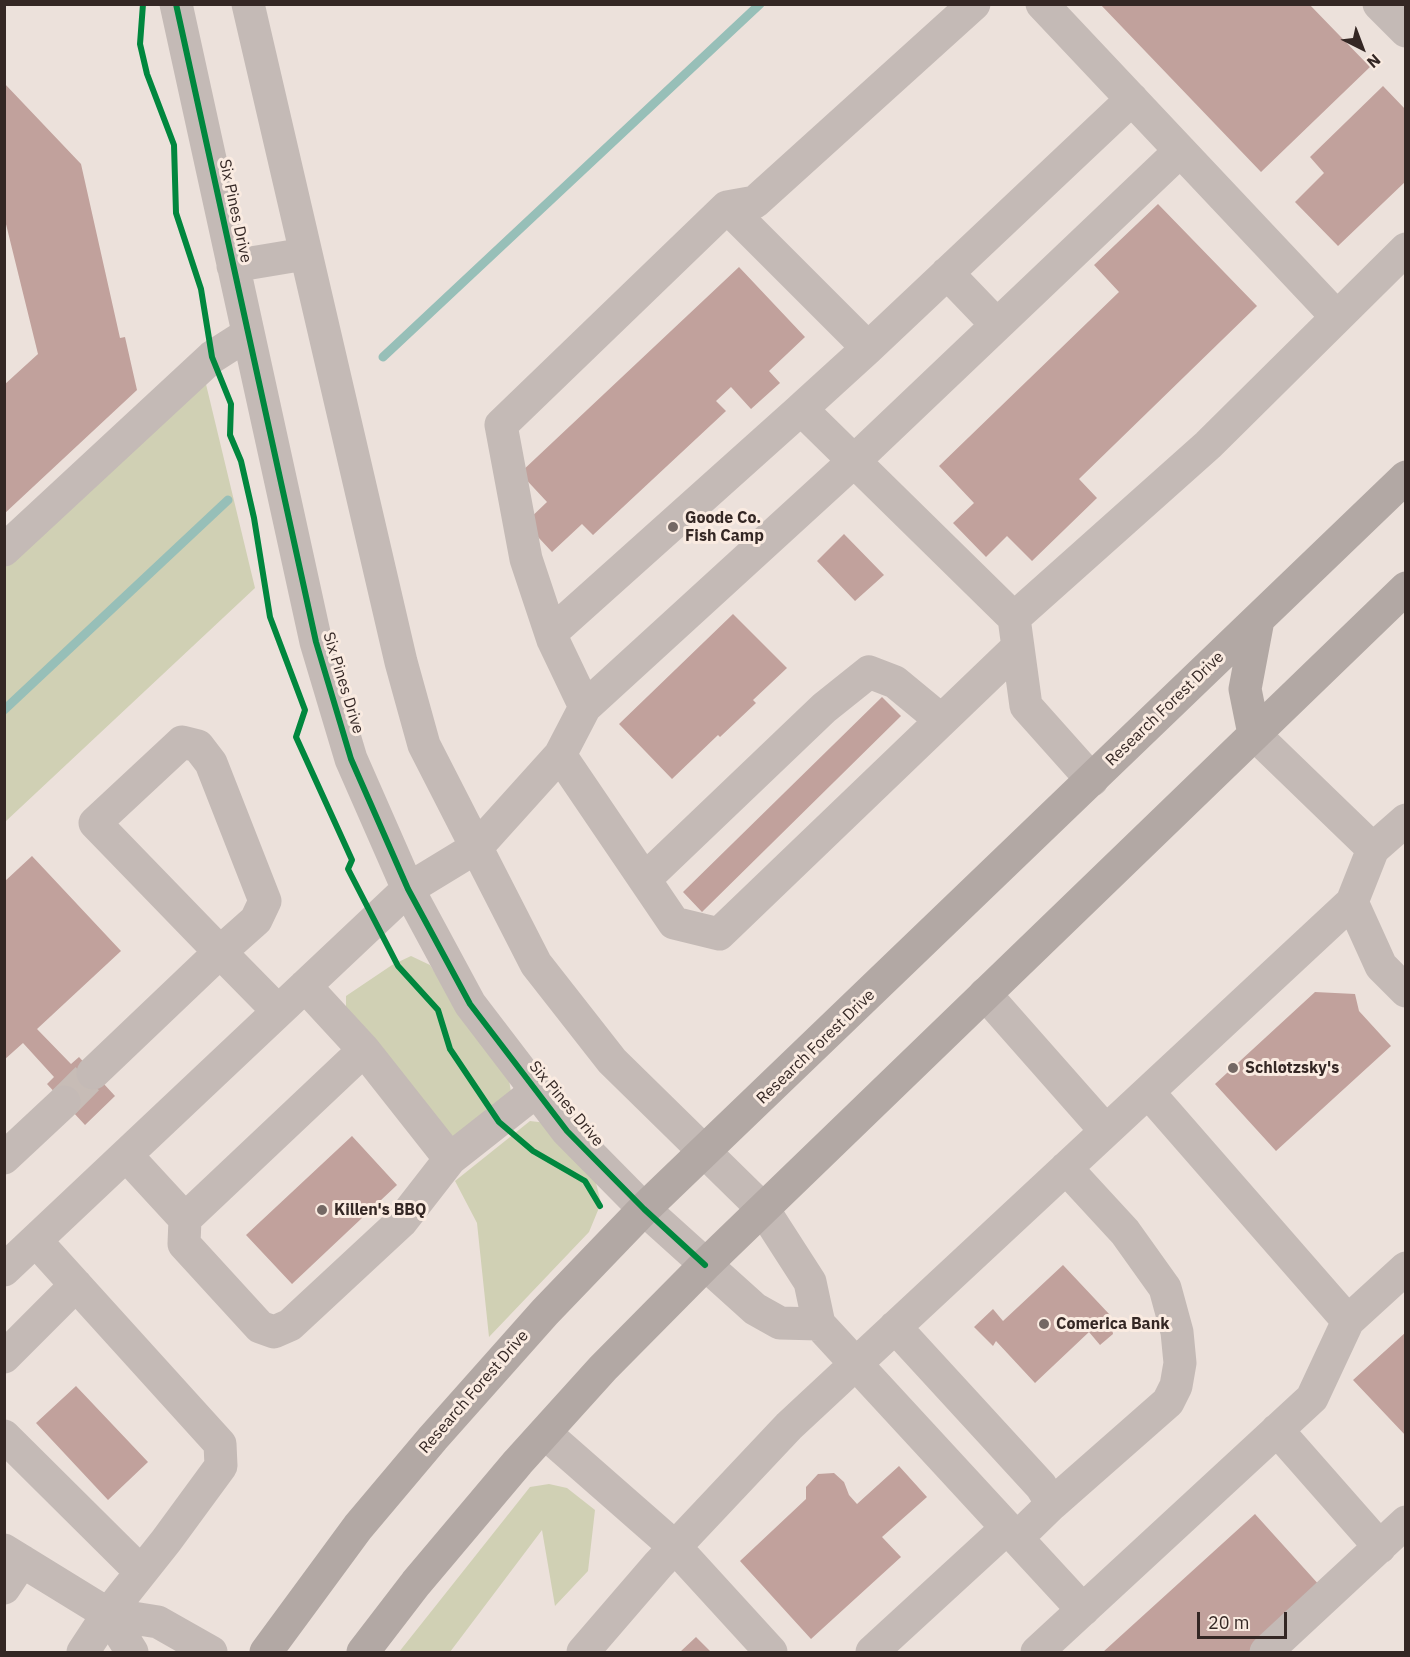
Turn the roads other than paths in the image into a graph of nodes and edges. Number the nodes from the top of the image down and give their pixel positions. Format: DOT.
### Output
graph roads {
  1 [pos="176,4"];
  2 [pos="248,4"];
  3 [pos="974,4"];
  4 [pos="1042,4"];
  5 [pos="1379,4"];
  6 [pos="1406,31"];
  7 [pos="1132,99"];
  8 [pos="1180,151"];
  9 [pos="727,207"];
  10 [pos="1406,249"];
  11 [pos="305,254"];
  12 [pos="233,266"];
  13 [pos="947,273"];
  14 [pos="1337,317"];
  15 [pos="998,325"];
  16 [pos="248,334"];
  17 [pos="868,348"];
  18 [pos="801,409"];
  19 [pos="853,462"];
  20 [pos="1406,477"];
  21 [pos="4,550"];
  22 [pos="1406,588"];
  23 [pos="1258,620"];
  24 [pos="1016,632"];
  25 [pos="551,633"];
  26 [pos="585,707"];
  27 [pos="941,720"];
  28 [pos="1254,734"];
  29 [pos="560,755"];
  30 [pos="1092,780"];
  31 [pos="1406,820"];
  32 [pos="477,847"];
  33 [pos="1373,849"];
  34 [pos="645,879"];
  35 [pos="408,889"];
  36 [pos="1353,902"];
  37 [pos="220,952"];
  38 [pos="305,986"];
  39 [pos="1406,992"];
  40 [pos="985,994"];
  41 [pos="278,1011"];
  42 [pos="364,1050"];
  43 [pos="93,1073"];
  44 [pos="536,1092"];
  45 [pos="1148,1092"];
  46 [pos="64,1102"];
  47 [pos="1106,1131"];
  48 [pos="705,1153"];
  49 [pos="126,1155"];
  50 [pos="4,1158"];
  51 [pos="450,1159"];
  52 [pos="1066,1168"];
  53 [pos="644,1209"];
  54 [pos="763,1209"];
  55 [pos="184,1231"];
  56 [pos="36,1241"];
  57 [pos="705,1265"];
  58 [pos="1406,1268"];
  59 [pos="4,1270"];
  60 [pos="76,1285"];
  61 [pos="1348,1321"];
  62 [pos="819,1324"];
  63 [pos="895,1327"];
  64 [pos="4,1357"];
  65 [pos="855,1364"];
  66 [pos="1277,1430"];
  67 [pos="545,1433"];
  68 [pos="4,1436"];
  69 [pos="1052,1504"];
  70 [pos="1406,1522"];
  71 [pos="1012,1533"];
  72 [pos="675,1547"];
  73 [pos="1380,1547"];
  74 [pos="13,1555"];
  75 [pos="141,1572"];
  76 [pos="4,1588"];
  77 [pos="1083,1610"];
  78 [pos="108,1614"];
  79 [pos="84,1653"];
  80 [pos="132,1653"];
  81 [pos="211,1653"];
  82 [pos="266,1653"];
  83 [pos="363,1653"];
  84 [pos="583,1653"];
  85 [pos="771,1653"];
  86 [pos="872,1653"];
  87 [pos="1037,1653"];
  88 [pos="1266,1653"];
  1 -- 12 [label="street, Six Pines Drive"];
  2 -- 11 [label="street"];
  3 -- 9 [label="street"];
  4 -- 7 [label="street"];
  5 -- 6 [label="street"];
  7 -- 8 [label="street"];
  7 -- 13 [label="street"];
  8 -- 14 [label="street"];
  8 -- 15 [label="street"];
  9 -- 17 [label="street"];
  9 -- 25 [label="street"];
  10 -- 14 [label="street"];
  11 -- 12 [label="street"];
  11 -- 32 [label="street"];
  12 -- 16 [label="street, Six Pines Drive"];
  13 -- 15 [label="street"];
  13 -- 17 [label="street"];
  14 -- 24 [label="street"];
  15 -- 19 [label="street"];
  16 -- 21 [label="street"];
  16 -- 35 [label="street, Six Pines Drive"];
  17 -- 18 [label="street"];
  18 -- 19 [label="street"];
  18 -- 25 [label="street"];
  19 -- 24 [label="street"];
  19 -- 26 [label="street"];
  20 -- 23 [label="main road, Research Forest Drive"];
  22 -- 28 [label="main road"];
  23 -- 28 [label="main road"];
  23 -- 30 [label="main road, Research Forest Drive"];
  24 -- 27 [label="street"];
  24 -- 30 [label="street"];
  25 -- 26 [label="street"];
  26 -- 29 [label="street"];
  27 -- 34 [label="street"];
  27 -- 34 [label="street"];
  28 -- 33 [label="street"];
  28 -- 40 [label="main road"];
  29 -- 32 [label="street"];
  29 -- 34 [label="street"];
  30 -- 48 [label="main road, Research Forest Drive"];
  31 -- 33 [label="street"];
  32 -- 35 [label="street"];
  32 -- 48 [label="street"];
  33 -- 36 [label="street"];
  35 -- 38 [label="street"];
  35 -- 44 [label="street, Six Pines Drive"];
  36 -- 39 [label="street"];
  36 -- 45 [label="street"];
  37 -- 37 [label="street"];
  37 -- 41 [label="street"];
  37 -- 43 [label="street"];
  38 -- 41 [label="street"];
  38 -- 42 [label="street"];
  40 -- 47 [label="street"];
  40 -- 54 [label="main road"];
  41 -- 49 [label="street"];
  42 -- 51 [label="street"];
  42 -- 55 [label="street"];
  44 -- 51 [label="street"];
  44 -- 53 [label="street, Six Pines Drive"];
  45 -- 47 [label="street"];
  45 -- 61 [label="street"];
  46 -- 50 [label="street"];
  47 -- 52 [label="street"];
  48 -- 53 [label="main road, Research Forest Drive"];
  48 -- 54 [label="street"];
  49 -- 55 [label="street"];
  49 -- 56 [label="street"];
  51 -- 55 [label="street"];
  52 -- 63 [label="street"];
  52 -- 69 [label="street"];
  53 -- 57 [label="street, Six Pines Drive"];
  53 -- 82 [label="main road, Research Forest Drive"];
  54 -- 57 [label="main road"];
  54 -- 62 [label="street"];
  56 -- 59 [label="street"];
  56 -- 60 [label="street"];
  57 -- 62 [label="street, Six Pines Drive"];
  57 -- 67 [label="main road"];
  58 -- 61 [label="street"];
  60 -- 64 [label="street"];
  60 -- 75 [label="street"];
  61 -- 66 [label="street"];
  62 -- 65 [label="street"];
  63 -- 65 [label="street"];
  63 -- 69 [label="street"];
  65 -- 71 [label="street"];
  65 -- 72 [label="street"];
  66 -- 73 [label="street"];
  66 -- 77 [label="street"];
  67 -- 72 [label="street"];
  67 -- 83 [label="main road"];
  68 -- 75 [label="street"];
  69 -- 71 [label="street"];
  70 -- 73 [label="street"];
  71 -- 77 [label="street"];
  71 -- 86 [label="street"];
  72 -- 84 [label="street"];
  72 -- 85 [label="street"];
  73 -- 88 [label="street"];
  74 -- 76 [label="street"];
  74 -- 78 [label="street"];
  75 -- 78 [label="street"];
  77 -- 87 [label="street"];
  78 -- 79 [label="street"];
  78 -- 80 [label="street"];
  78 -- 81 [label="street"];
}
